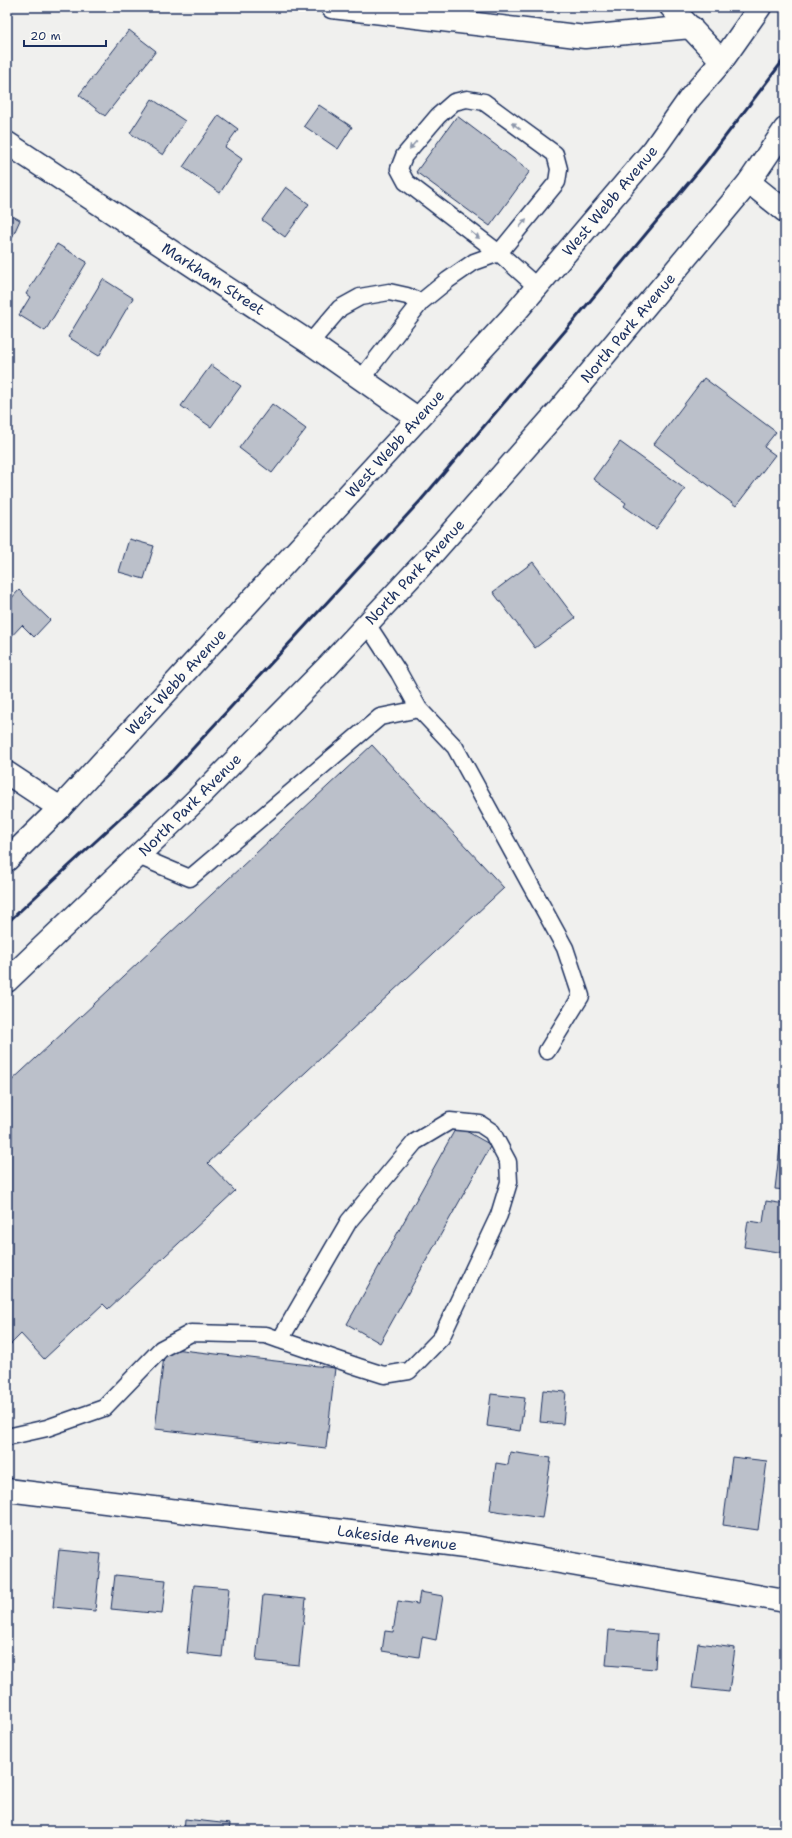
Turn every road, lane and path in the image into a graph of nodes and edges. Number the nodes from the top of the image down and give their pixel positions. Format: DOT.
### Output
graph roads {
  1 [pos="332,7"];
  2 [pos="671,7"];
  3 [pos="760,7"];
  4 [pos="690,27"];
  5 [pos="722,61"];
  6 [pos="785,129"];
  7 [pos="7,142"];
  8 [pos="749,182"];
  9 [pos="785,211"];
  10 [pos="499,254"];
  11 [pos="538,287"];
  12 [pos="421,302"];
  13 [pos="310,343"];
  14 [pos="362,379"];
  15 [pos="418,418"];
  16 [pos="367,624"];
  17 [pos="419,708"];
  18 [pos="7,773"];
  19 [pos="60,808"];
  20 [pos="138,856"];
  21 [pos="7,860"];
  22 [pos="7,981"];
  23 [pos="547,1051"];
  24 [pos="280,1340"];
  25 [pos="7,1437"];
  26 [pos="7,1490"];
  27 [pos="785,1600"];
  1 -- 4 [label="main road"];
  2 -- 4 [label="main road"];
  3 -- 5 [label="main road, West Webb Avenue"];
  4 -- 5 [label="main road"];
  5 -- 11 [label="main road, West Webb Avenue"];
  6 -- 8 [label="main road, North Park Avenue"];
  7 -- 13 [label="main road, Markham Street"];
  8 -- 9 [label="main road"];
  8 -- 16 [label="main road, North Park Avenue"];
  10 -- 10 [label="lane, one-way"];
  10 -- 11 [label="lane"];
  10 -- 12 [label="lane"];
  11 -- 15 [label="main road, West Webb Avenue"];
  12 -- 13 [label="lane"];
  12 -- 14 [label="lane"];
  13 -- 14 [label="main road, Markham Street"];
  14 -- 15 [label="main road, Markham Street"];
  15 -- 19 [label="main road, West Webb Avenue"];
  16 -- 17 [label="lane"];
  16 -- 20 [label="main road, North Park Avenue"];
  17 -- 20 [label="lane"];
  17 -- 23 [label="lane"];
  18 -- 19 [label="main road"];
  19 -- 21 [label="main road, West Webb Avenue"];
  20 -- 22 [label="main road, North Park Avenue"];
  24 -- 24 [label="lane"];
  24 -- 25 [label="lane"];
  26 -- 27 [label="main road, Lakeside Avenue"];
}
